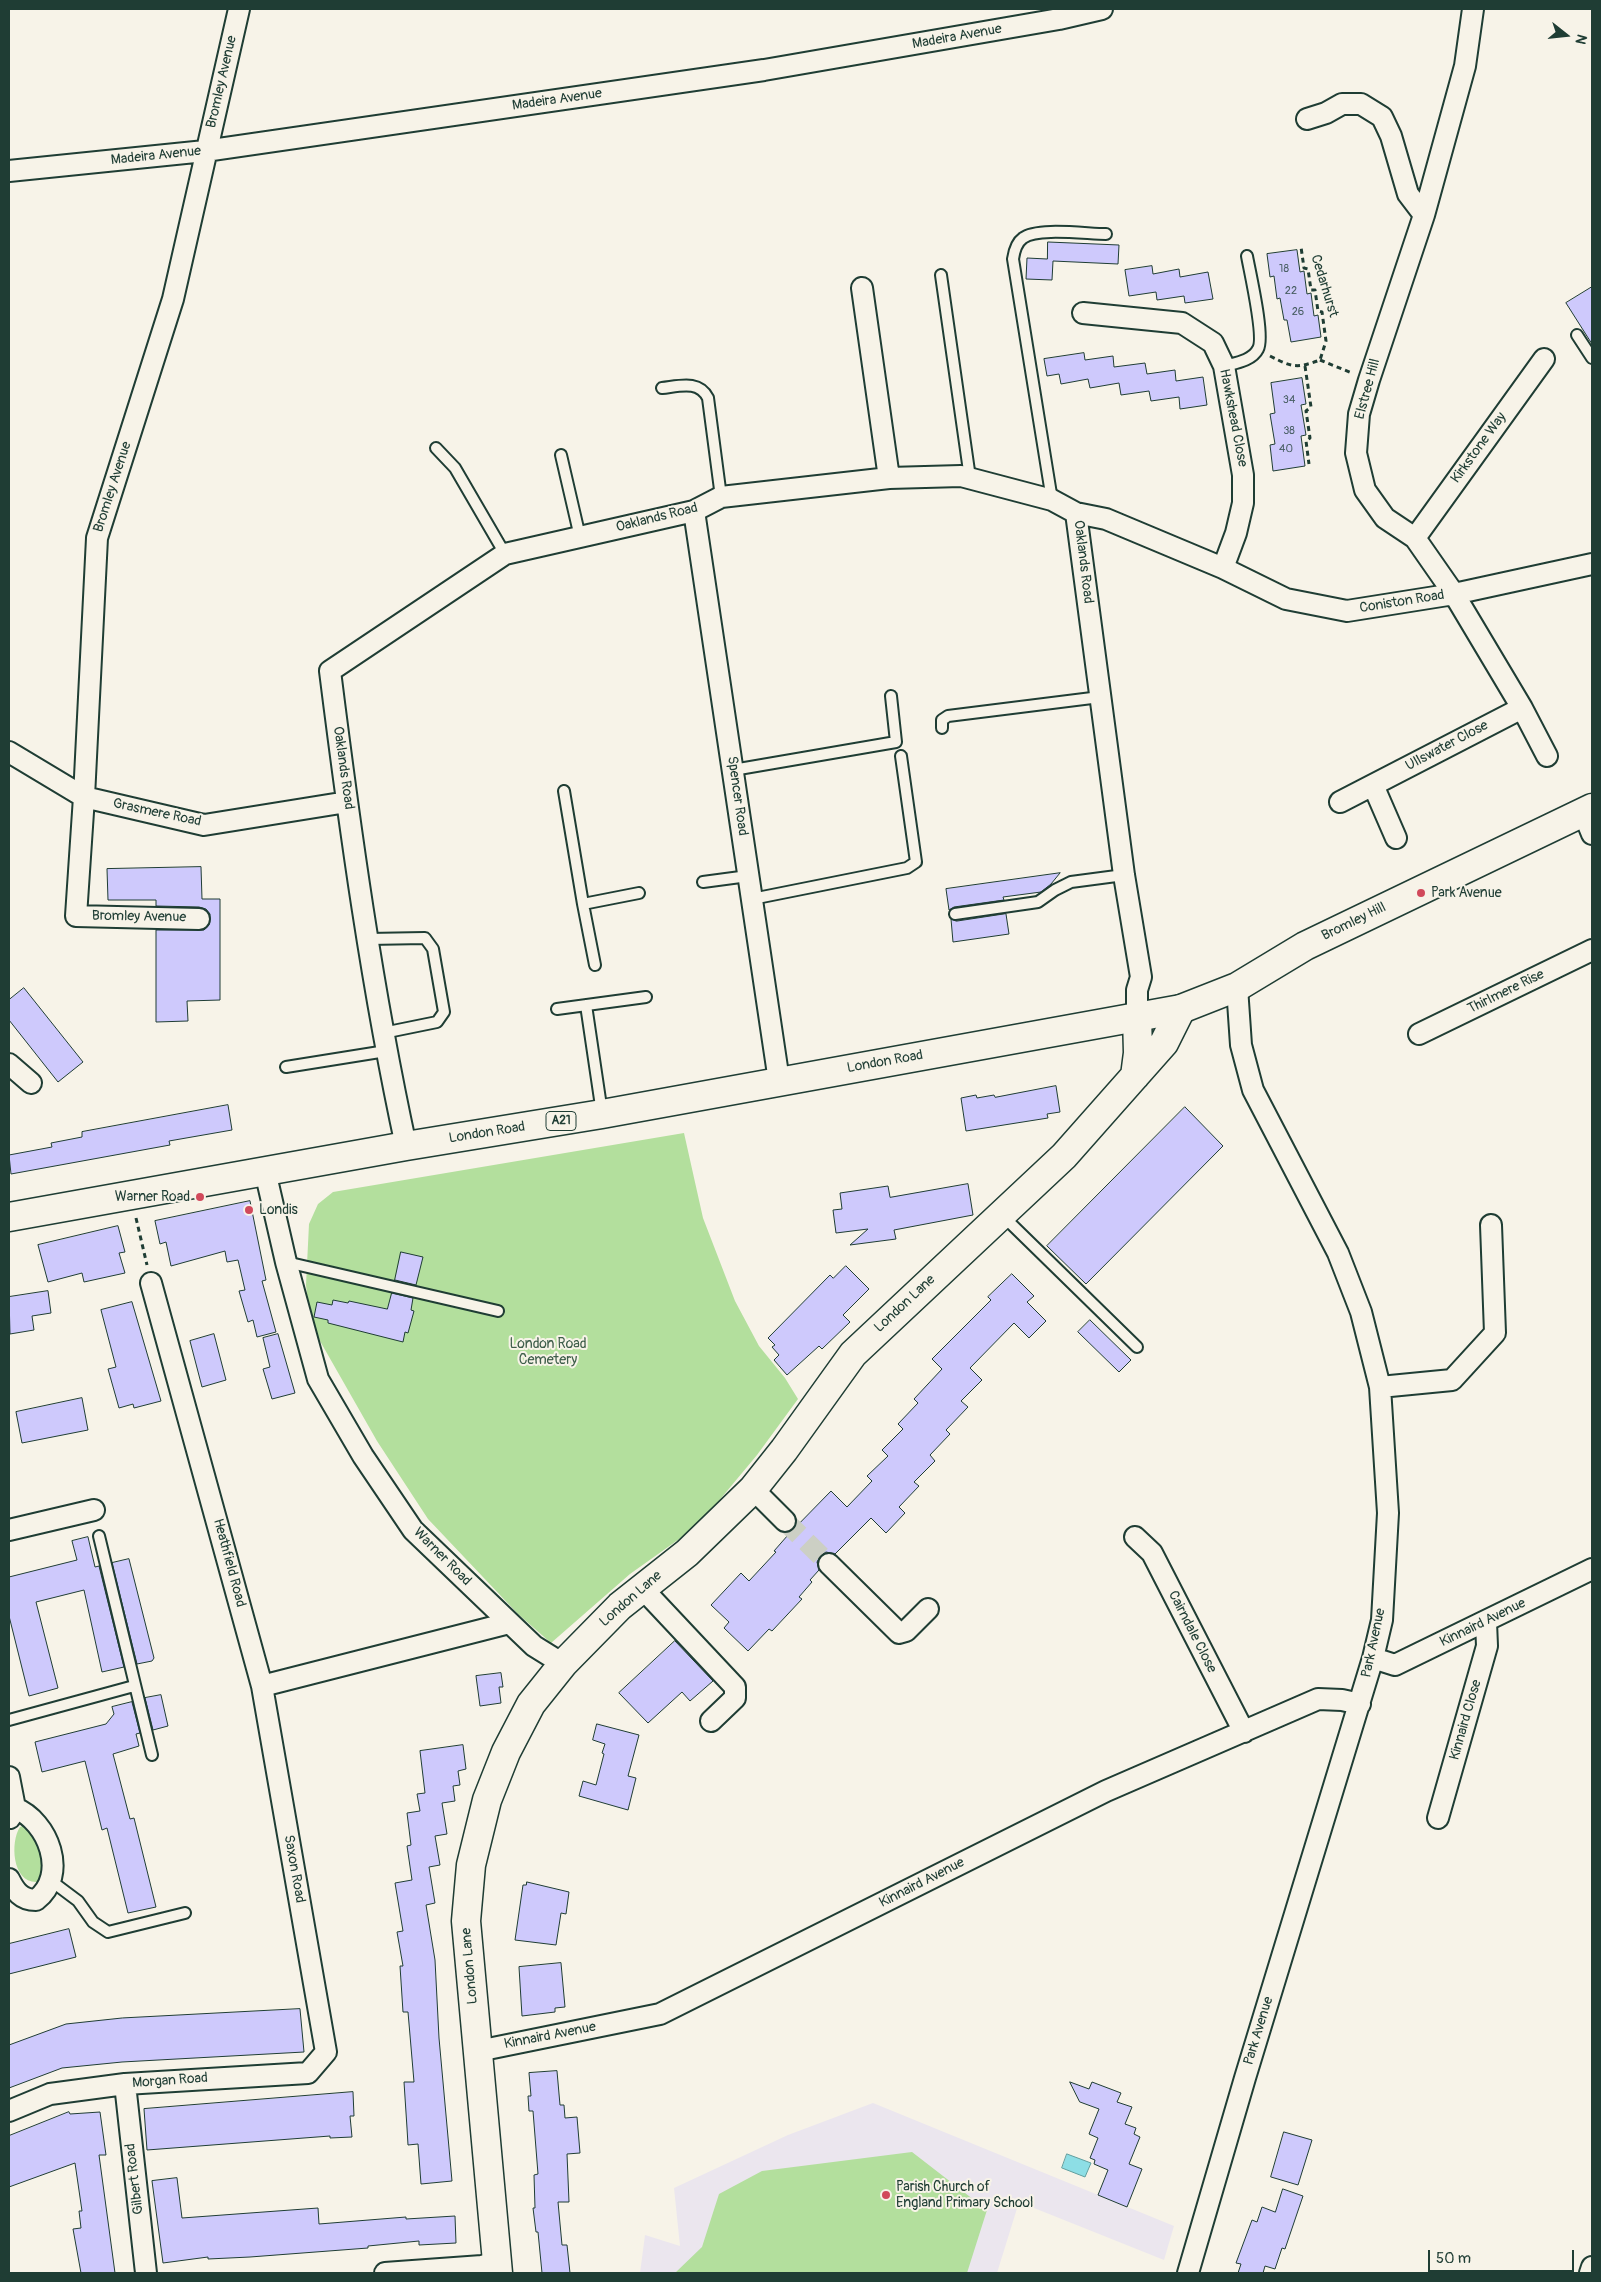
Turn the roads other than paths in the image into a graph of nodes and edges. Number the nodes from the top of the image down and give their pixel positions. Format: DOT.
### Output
graph roads {
  1 [pos="239,9"];
  2 [pos="1102,9"];
  3 [pos="1473,9"];
  4 [pos="1307,119"];
  5 [pos="205,151"];
  6 [pos="9,171"];
  7 [pos="1424,215"];
  8 [pos="1106,234"];
  9 [pos="1247,256"];
  10 [pos="941,275"];
  11 [pos="862,288"];
  12 [pos="1083,314"];
  13 [pos="1577,335"];
  14 [pos="1592,358"];
  15 [pos="1544,359"];
  16 [pos="1224,366"];
  17 [pos="662,388"];
  18 [pos="436,448"];
  19 [pos="561,455"];
  20 [pos="889,478"];
  21 [pos="970,478"];
  22 [pos="722,497"];
  23 [pos="1052,500"];
  24 [pos="694,511"];
  25 [pos="1076,513"];
  26 [pos="580,537"];
  27 [pos="1415,538"];
  28 [pos="506,554"];
  29 [pos="1592,564"];
  30 [pos="1223,568"];
  31 [pos="1454,594"];
  32 [pos="891,696"];
  33 [pos="1100,697"];
  34 [pos="1522,708"];
  35 [pos="942,728"];
  36 [pos="9,752"];
  37 [pos="901,756"];
  38 [pos="1547,756"];
  39 [pos="733,770"];
  40 [pos="1373,785"];
  41 [pos="564,790"];
  42 [pos="84,797"];
  43 [pos="347,802"];
  44 [pos="1340,802"];
  45 [pos="1589,818"];
  46 [pos="1396,838"];
  47 [pos="748,876"];
  48 [pos="1124,879"];
  49 [pos="703,882"];
  50 [pos="639,893"];
  51 [pos="752,899"];
  52 [pos="583,904"];
  53 [pos="955,914"];
  54 [pos="199,919"];
  55 [pos="368,939"];
  56 [pos="1592,950"];
  57 [pos="594,965"];
  58 [pos="1237,987"];
  59 [pos="646,997"];
  60 [pos="586,1005"];
  61 [pos="557,1009"];
  62 [pos="1181,1009"];
  63 [pos="1125,1019"];
  64 [pos="1419,1034"];
  65 [pos="385,1042"];
  66 [pos="9,1064"];
  67 [pos="286,1067"];
  68 [pos="1135,1076"];
  69 [pos="779,1081"];
  70 [pos="31,1083"];
  71 [pos="602,1114"];
  72 [pos="406,1146"];
  73 [pos="265,1171"];
  74 [pos="1003,1215"];
  75 [pos="9,1217"];
  76 [pos="1491,1225"];
  77 [pos="286,1262"];
  78 [pos="151,1283"];
  79 [pos="498,1311"];
  80 [pos="1137,1347"];
  81 [pos="1380,1387"];
  82 [pos="753,1489"];
  83 [pos="94,1510"];
  84 [pos="785,1521"];
  85 [pos="9,1530"];
  86 [pos="99,1536"];
  87 [pos="1135,1537"];
  88 [pos="829,1564"];
  89 [pos="1592,1569"];
  90 [pos="642,1588"];
  91 [pos="928,1609"];
  92 [pos="1486,1622"];
  93 [pos="509,1623"];
  94 [pos="1373,1658"];
  95 [pos="562,1664"];
  96 [pos="134,1686"];
  97 [pos="262,1686"];
  98 [pos="1360,1704"];
  99 [pos="9,1720"];
  100 [pos="712,1720"];
  101 [pos="1244,1732"];
  102 [pos="152,1756"];
  103 [pos="9,1777"];
  104 [pos="12,1814"];
  105 [pos="1438,1818"];
  106 [pos="9,1879"];
  107 [pos="50,1880"];
  108 [pos="185,1913"];
  109 [pos="478,2051"];
  110 [pos="326,2052"];
  111 [pos="125,2084"];
  112 [pos="9,2111"];
  113 [pos="1592,2267"];
  114 [pos="498,2268"];
  115 [pos="146,2273"];
  116 [pos="385,2273"];
  117 [pos="1188,2273"];
  118 [pos="1590,2273"];
  1 -- 5 [label="street, Bromley Avenue"];
  2 -- 5 [label="street, Madeira Avenue"];
  3 -- 7 [label="street, Elstree Hill"];
  4 -- 7 [label="street"];
  5 -- 6 [label="street, Madeira Avenue"];
  5 -- 42 [label="street, Bromley Avenue"];
  7 -- 27 [label="street, Elstree Hill"];
  8 -- 23 [label="lane"];
  9 -- 16 [label="lane"];
  10 -- 21 [label="lane"];
  11 -- 20 [label="street"];
  12 -- 16 [label="street, Hawkshead Close"];
  13 -- 14 [label="lane"];
  15 -- 27 [label="street, Kirkstone Way"];
  16 -- 30 [label="street, Hawkshead Close"];
  17 -- 22 [label="lane"];
  18 -- 28 [label="lane"];
  19 -- 26 [label="lane"];
  20 -- 21 [label="street, Oaklands Road"];
  20 -- 22 [label="street, Oaklands Road"];
  21 -- 23 [label="street, Oaklands Road"];
  22 -- 24 [label="street, Oaklands Road"];
  23 -- 25 [label="street, Oaklands Road"];
  24 -- 26 [label="street, Oaklands Road"];
  24 -- 39 [label="street, Spencer Road"];
  25 -- 30 [label="street, Coniston Road"];
  25 -- 33 [label="street, Oaklands Road"];
  26 -- 28 [label="street, Oaklands Road"];
  27 -- 31 [label="street, Elstree Hill"];
  28 -- 43 [label="street, Oaklands Road"];
  29 -- 31 [label="street, Coniston Road"];
  30 -- 31 [label="street, Coniston Road"];
  31 -- 34 [label="street"];
  32 -- 39 [label="lane"];
  33 -- 35 [label="lane"];
  33 -- 48 [label="street, Oaklands Road"];
  34 -- 38 [label="street"];
  34 -- 40 [label="street, Ullswater Close"];
  36 -- 42 [label="street, Grasmere Road"];
  37 -- 51 [label="lane"];
  39 -- 47 [label="street, Spencer Road"];
  40 -- 44 [label="street, Ullswater Close"];
  40 -- 46 [label="street"];
  41 -- 52 [label="lane"];
  42 -- 43 [label="street, Grasmere Road"];
  42 -- 54 [label="street, Bromley Avenue"];
  43 -- 55 [label="street, Oaklands Road"];
  45 -- 58 [label="main road, Bromley Hill / A21"];
  47 -- 49 [label="lane"];
  47 -- 51 [label="street, Spencer Road"];
  48 -- 53 [label="lane"];
  48 -- 63 [label="street, Oaklands Road"];
  50 -- 52 [label="lane"];
  51 -- 69 [label="street, Spencer Road"];
  52 -- 57 [label="lane"];
  55 -- 65 [label="street, Oaklands Road"];
  55 -- 65 [label="lane"];
  56 -- 64 [label="street, Thirlmere Rise"];
  58 -- 62 [label="main road, Bromley Hill / A21"];
  58 -- 81 [label="street, Park Avenue"];
  59 -- 60 [label="lane"];
  60 -- 61 [label="lane"];
  60 -- 71 [label="lane"];
  62 -- 63 [label="main road, Bromley Hill / A21"];
  62 -- 68 [label="main road, London Lane"];
  63 -- 68 [label="main road"];
  63 -- 69 [label="main road, London Road / A21"];
  65 -- 67 [label="lane"];
  65 -- 72 [label="street, Oaklands Road"];
  66 -- 70 [label="street"];
  68 -- 74 [label="main road, London Lane"];
  69 -- 71 [label="main road, London Road / A21"];
  71 -- 72 [label="main road, London Road / A21"];
  72 -- 73 [label="main road, London Road / A21"];
  73 -- 75 [label="main road, London Road / A21"];
  73 -- 77 [label="street, Warner Road"];
  74 -- 80 [label="lane"];
  74 -- 82 [label="main road, London Lane"];
  76 -- 81 [label="street"];
  77 -- 79 [label="lane"];
  77 -- 93 [label="street, Warner Road"];
  78 -- 97 [label="street, Heathfield Road"];
  81 -- 94 [label="street, Park Avenue"];
  82 -- 84 [label="street"];
  82 -- 90 [label="main road, London Lane"];
  83 -- 85 [label="street"];
  86 -- 96 [label="lane"];
  87 -- 101 [label="street, Cairndale Close"];
  88 -- 91 [label="street"];
  89 -- 92 [label="street, Kinnaird Avenue"];
  90 -- 95 [label="main road, London Lane"];
  90 -- 100 [label="street"];
  92 -- 94 [label="street, Kinnaird Avenue"];
  92 -- 105 [label="street, Kinnaird Close"];
  93 -- 95 [label="street, Warner Road"];
  93 -- 97 [label="street"];
  94 -- 98 [label="street, Park Avenue"];
  95 -- 109 [label="main road, London Lane"];
  96 -- 99 [label="lane"];
  96 -- 102 [label="lane"];
  97 -- 110 [label="street, Saxon Road"];
  98 -- 101 [label="street, Kinnaird Avenue"];
  98 -- 117 [label="street, Park Avenue"];
  101 -- 109 [label="street, Kinnaird Avenue"];
  103 -- 104 [label="street"];
  104 -- 107 [label="street"];
  106 -- 107 [label="street"];
  107 -- 108 [label="lane"];
  109 -- 114 [label="main road, London Lane"];
  110 -- 111 [label="street, Morgan Road"];
  111 -- 112 [label="street, Morgan Road"];
  111 -- 115 [label="street, Gilbert Road"];
  113 -- 118 [label="street"];
  114 -- 116 [label="street"];
}
